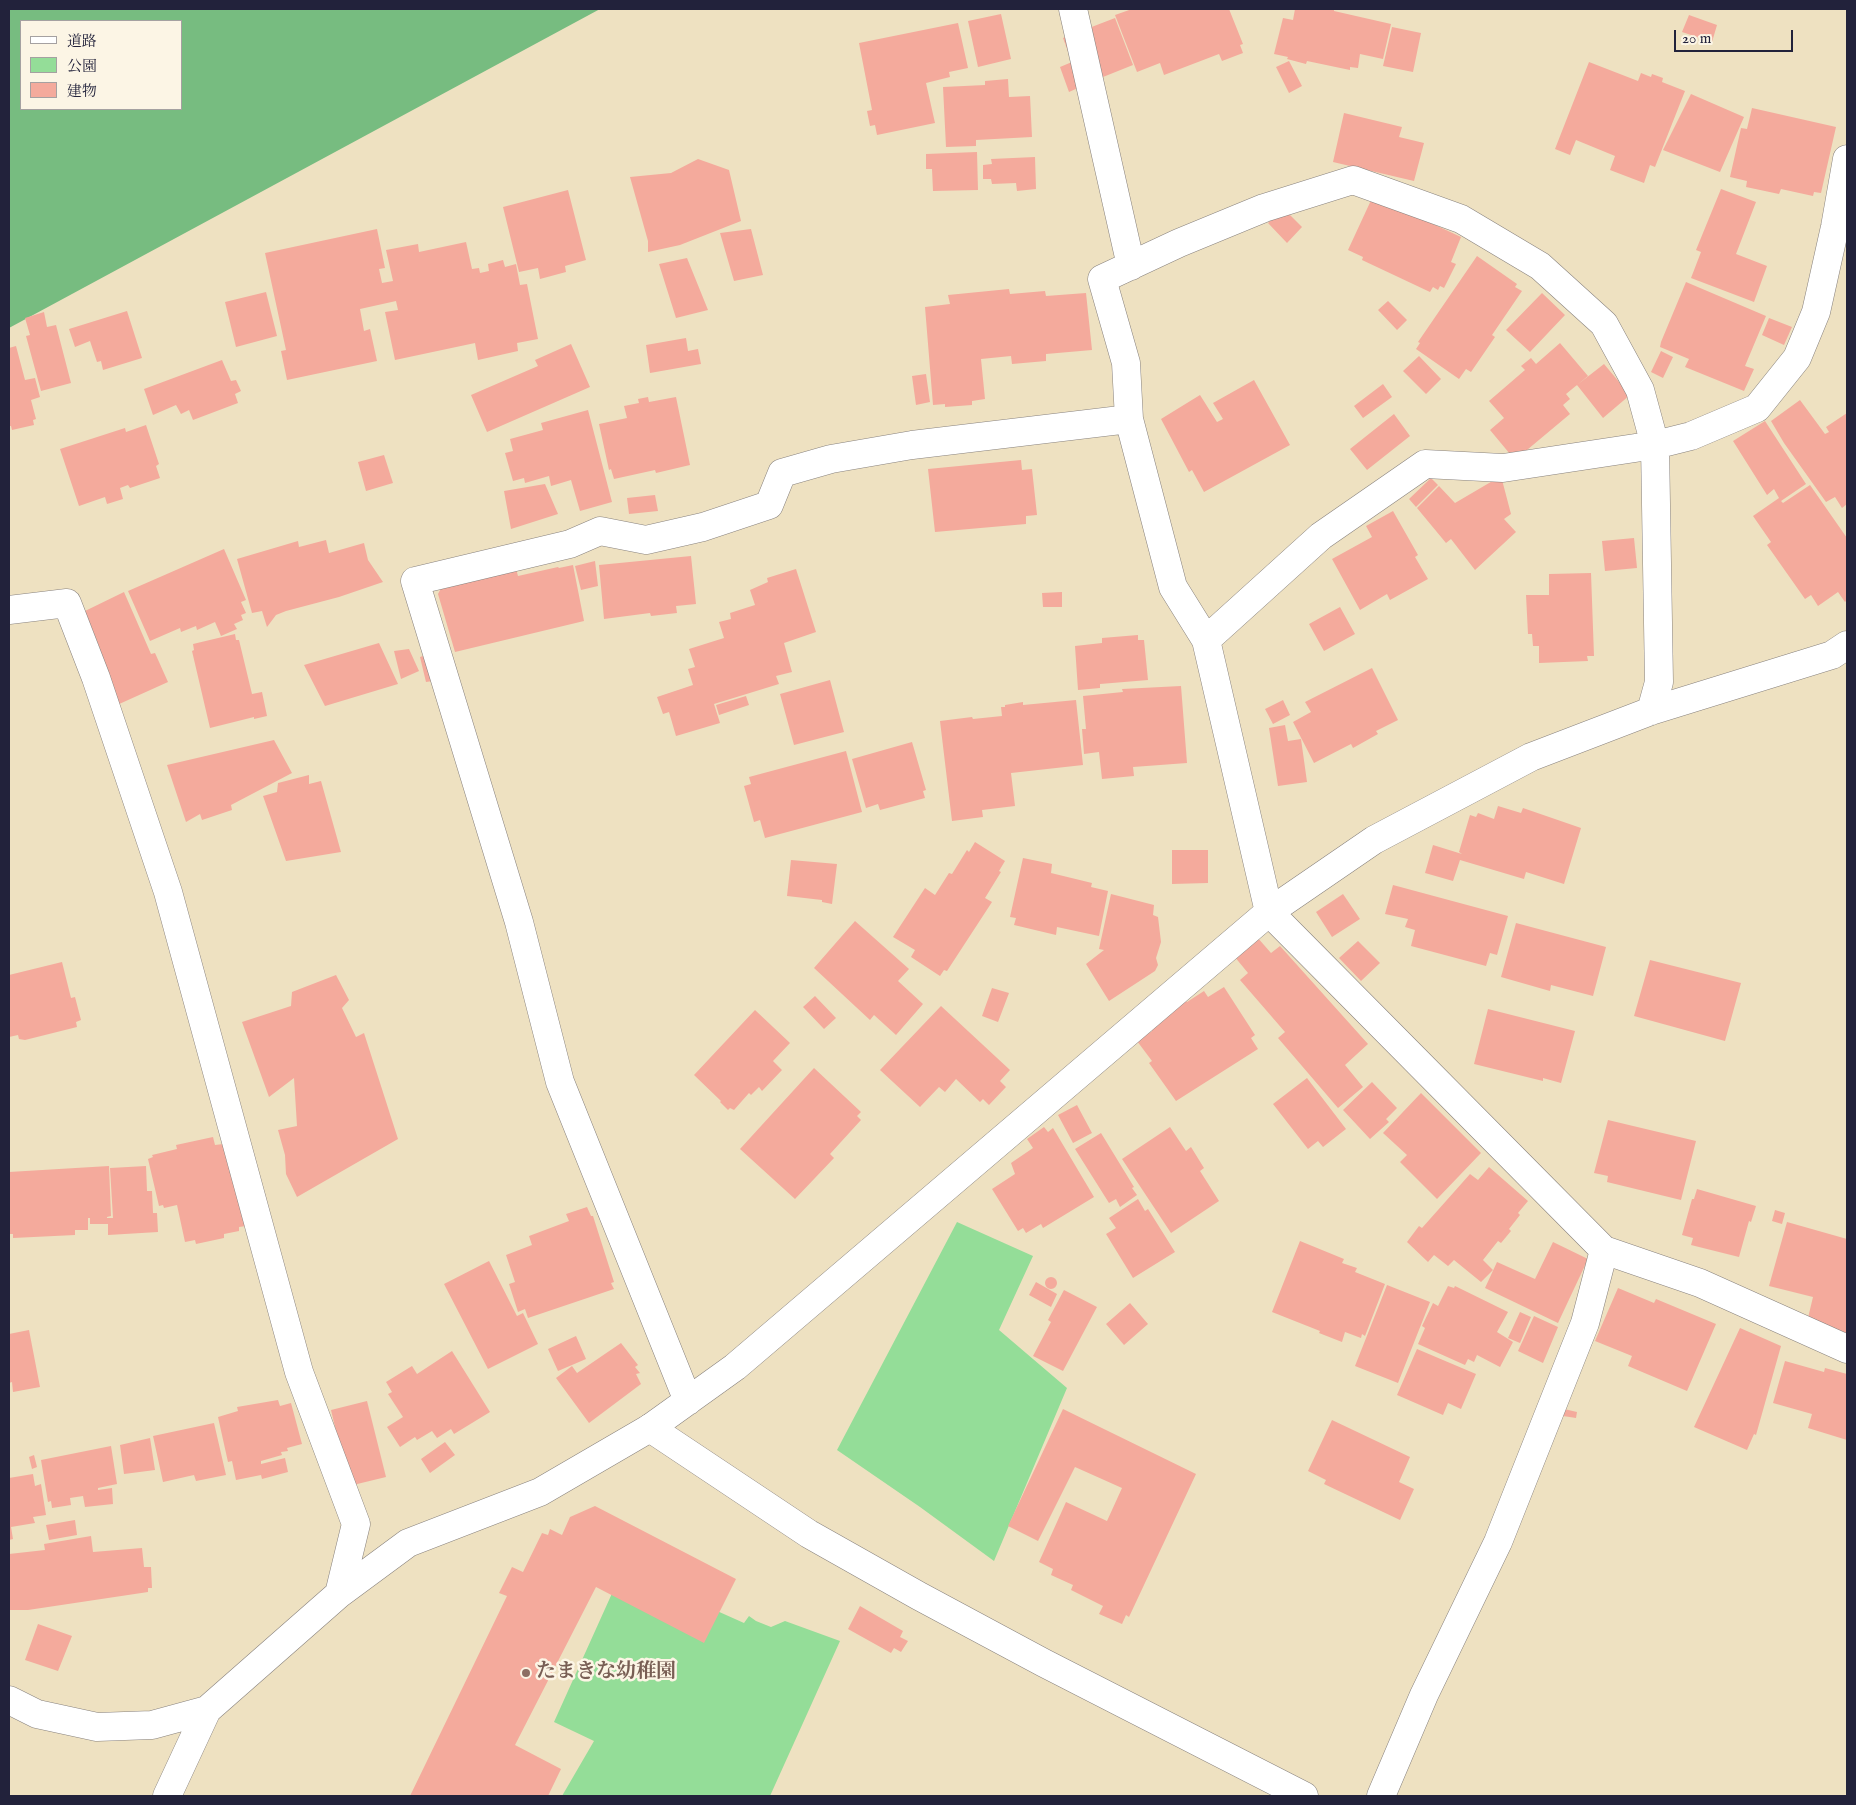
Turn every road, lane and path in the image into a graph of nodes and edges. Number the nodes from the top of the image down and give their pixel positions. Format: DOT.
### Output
graph roads {
  1 [pos="1073,9"];
  2 [pos="1847,159"];
  3 [pos="1131,266"];
  4 [pos="1129,419"];
  5 [pos="1655,445"];
  6 [pos="9,610"];
  7 [pos="1206,640"];
  8 [pos="1847,645"];
  9 [pos="1651,711"];
  10 [pos="1269,912"];
  11 [pos="1604,1250"];
  12 [pos="1847,1349"];
  13 [pos="688,1401"];
  14 [pos="650,1428"];
  15 [pos="339,1594"];
  16 [pos="9,1700"];
  17 [pos="207,1710"];
  18 [pos="167,1796"];
  19 [pos="1304,1796"];
  20 [pos="1381,1796"];
  1 -- 3 [label="street"];
  2 -- 5 [label="street"];
  3 -- 4 [label="street"];
  3 -- 5 [label="street"];
  4 -- 7 [label="street"];
  4 -- 13 [label="street"];
  5 -- 7 [label="street"];
  5 -- 9 [label="street"];
  6 -- 15 [label="street"];
  7 -- 10 [label="street"];
  8 -- 9 [label="street"];
  9 -- 10 [label="street"];
  10 -- 11 [label="street"];
  10 -- 13 [label="street"];
  11 -- 12 [label="street"];
  11 -- 20 [label="street"];
  13 -- 14 [label="street"];
  14 -- 15 [label="street"];
  14 -- 19 [label="street"];
  15 -- 17 [label="street"];
  16 -- 17 [label="street"];
  17 -- 18 [label="street"];
}
